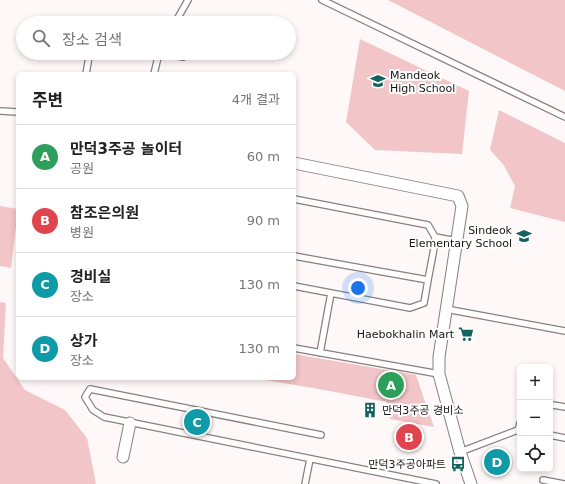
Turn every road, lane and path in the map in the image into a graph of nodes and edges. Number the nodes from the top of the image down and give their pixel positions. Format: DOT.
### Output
graph roads {
  1 [pos="188,0"];
  2 [pos="322,0"];
  3 [pos="179,16"];
  4 [pos="88,60"];
  5 [pos="158,60"];
  6 [pos="86,72"];
  7 [pos="155,72"];
  8 [pos="0,111"];
  9 [pos="16,112"];
  10 [pos="565,117"];
  11 [pos="296,164"];
  12 [pos="296,199"];
  13 [pos="435,237"];
  14 [pos="458,241"];
  15 [pos="296,256"];
  16 [pos="428,280"];
  17 [pos="296,286"];
  18 [pos="331,293"];
  19 [pos="446,308"];
  20 [pos="565,331"];
  21 [pos="296,348"];
  22 [pos="320,353"];
  23 [pos="439,374"];
  24 [pos="553,405"];
  25 [pos="565,407"];
  26 [pos="130,423"];
  27 [pos="517,431"];
  28 [pos="321,435"];
  29 [pos="553,436"];
  30 [pos="565,438"];
  31 [pos="460,452"];
  32 [pos="123,457"];
  33 [pos="310,459"];
  34 [pos="543,480"];
  35 [pos="305,484"];
  36 [pos="436,484"];
  37 [pos="471,484"];
  38 [pos="564,484"];
  1 -- 3 [label="lane"];
  2 -- 10 [label="lane"];
  4 -- 6 [label="lane"];
  5 -- 7 [label="lane"];
  8 -- 9 [label="lane"];
  11 -- 14 [label="street"];
  12 -- 13 [label="lane"];
  13 -- 14 [label="lane"];
  13 -- 16 [label="lane"];
  14 -- 19 [label="street"];
  15 -- 16 [label="lane"];
  16 -- 18 [label="lane"];
  17 -- 18 [label="lane"];
  18 -- 22 [label="lane"];
  19 -- 20 [label="lane"];
  19 -- 23 [label="street"];
  21 -- 22 [label="lane"];
  22 -- 23 [label="lane"];
  23 -- 31 [label="street"];
  24 -- 25 [label="lane"];
  26 -- 28 [label="lane"];
  26 -- 32 [label="street"];
  26 -- 33 [label="lane"];
  27 -- 31 [label="lane"];
  29 -- 30 [label="lane"];
  31 -- 37 [label="street"];
  33 -- 35 [label="lane"];
  33 -- 36 [label="lane"];
  34 -- 38 [label="lane"];
}
